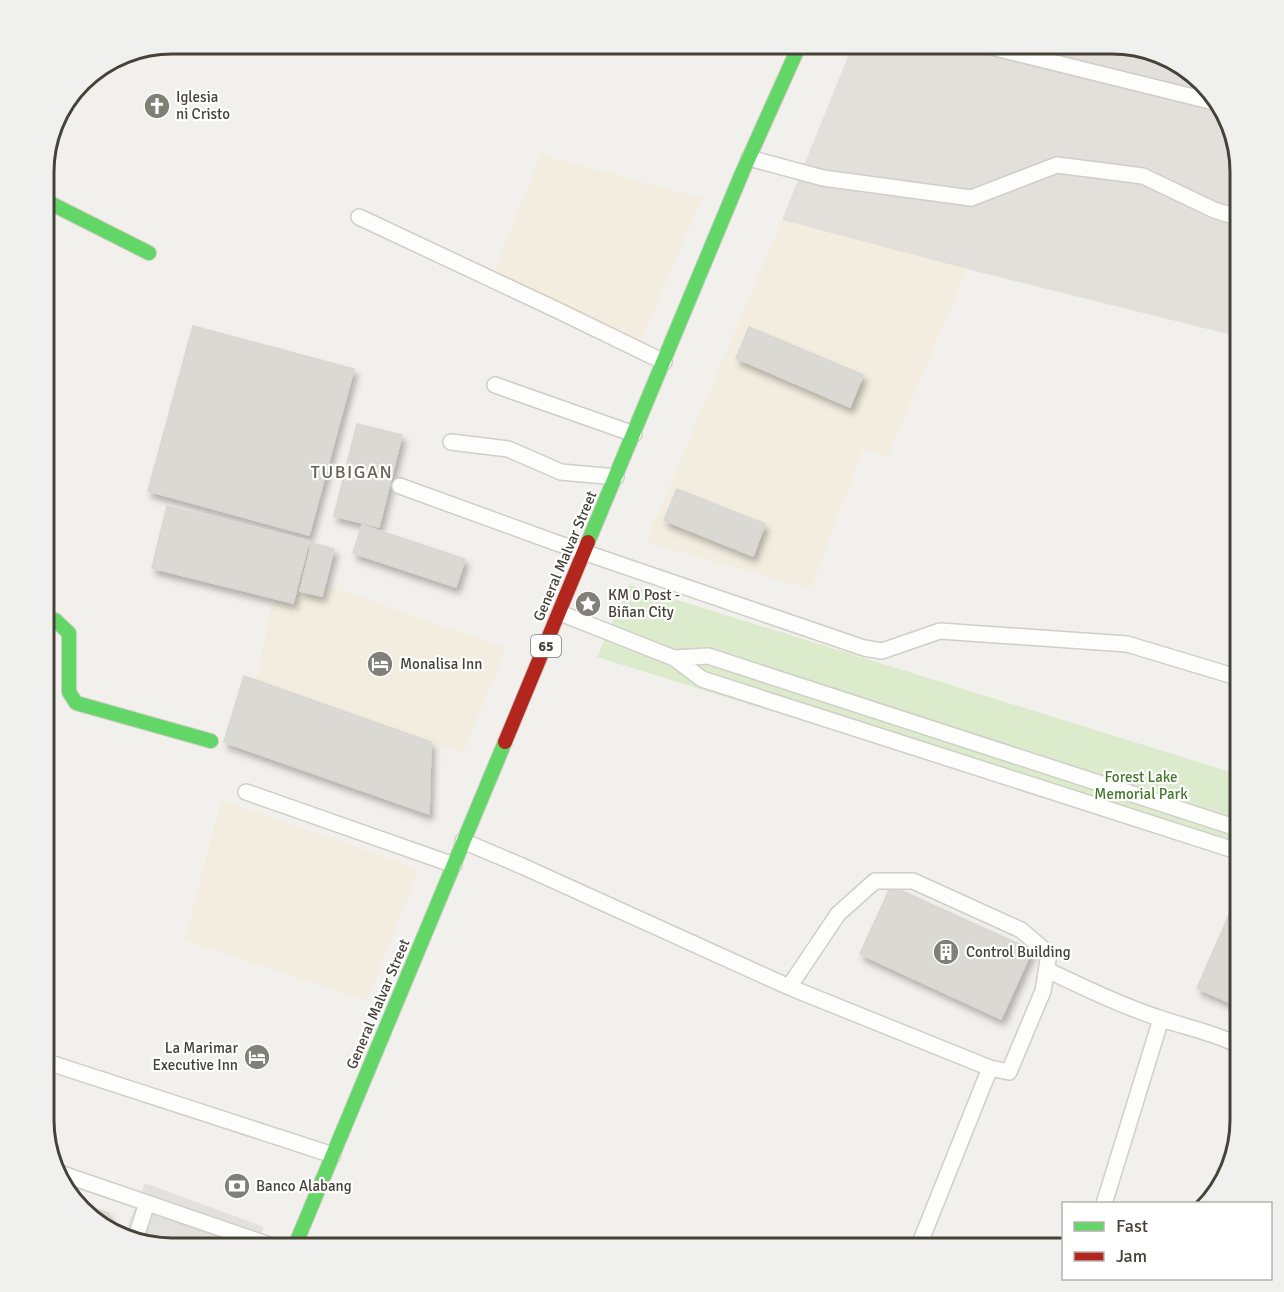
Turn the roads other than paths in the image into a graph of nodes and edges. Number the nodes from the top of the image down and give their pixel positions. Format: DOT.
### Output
graph roads {
  1 [pos="796,54"];
  2 [pos="1020,54"];
  3 [pos="1206,100"];
  4 [pos="749,158"];
  5 [pos="54,205"];
  6 [pos="1230,215"];
  7 [pos="359,217"];
  8 [pos="149,253"];
  9 [pos="664,362"];
  10 [pos="495,385"];
  11 [pos="634,434"];
  12 [pos="451,442"];
  13 [pos="616,477"];
  14 [pos="400,486"];
  15 [pos="585,553"];
  16 [pos="560,613"];
  17 [pos="54,620"];
  18 [pos="674,658"];
  19 [pos="1230,675"];
  20 [pos="211,741"];
  21 [pos="246,792"];
  22 [pos="1230,826"];
  23 [pos="463,841"];
  24 [pos="1230,849"];
  25 [pos="454,865"];
  26 [pos="1047,970"];
  27 [pos="789,987"];
  28 [pos="1161,1019"];
  29 [pos="1230,1041"];
  30 [pos="54,1064"];
  31 [pos="990,1068"];
  32 [pos="333,1155"];
  33 [pos="68,1176"];
  34 [pos="1104,1202"];
  35 [pos="147,1203"];
  36 [pos="137,1233"];
  37 [pos="234,1238"];
  38 [pos="298,1238"];
  39 [pos="922,1238"];
  1 -- 4 [label="main road, General Malvar Street / 65"];
  2 -- 3 [label="lane"];
  4 -- 6 [label="lane"];
  4 -- 9 [label="main road, General Malvar Street / 65"];
  5 -- 8 [label="main road"];
  7 -- 9 [label="lane"];
  9 -- 11 [label="main road, General Malvar Street / 65"];
  10 -- 11 [label="lane"];
  11 -- 13 [label="main road, General Malvar Street / 65"];
  12 -- 13 [label="lane"];
  13 -- 15 [label="main road, General Malvar Street / 65"];
  14 -- 15 [label="lane"];
  15 -- 16 [label="main road, General Malvar Street / 65"];
  15 -- 19 [label="lane"];
  16 -- 18 [label="lane"];
  16 -- 23 [label="main road, General Malvar Street / 65"];
  17 -- 20 [label="main road"];
  18 -- 22 [label="lane"];
  18 -- 24 [label="lane"];
  21 -- 25 [label="lane"];
  23 -- 25 [label="main road, General Malvar Street / 65"];
  23 -- 27 [label="lane"];
  25 -- 32 [label="main road, General Malvar Street / 65"];
  26 -- 27 [label="lane"];
  26 -- 28 [label="lane"];
  26 -- 31 [label="lane"];
  27 -- 31 [label="lane"];
  28 -- 29 [label="lane"];
  28 -- 34 [label="lane"];
  30 -- 32 [label="lane"];
  31 -- 39 [label="lane"];
  32 -- 38 [label="main road, General Malvar Street / 65"];
  33 -- 35 [label="lane"];
  35 -- 36 [label="lane"];
  35 -- 37 [label="lane"];
}
